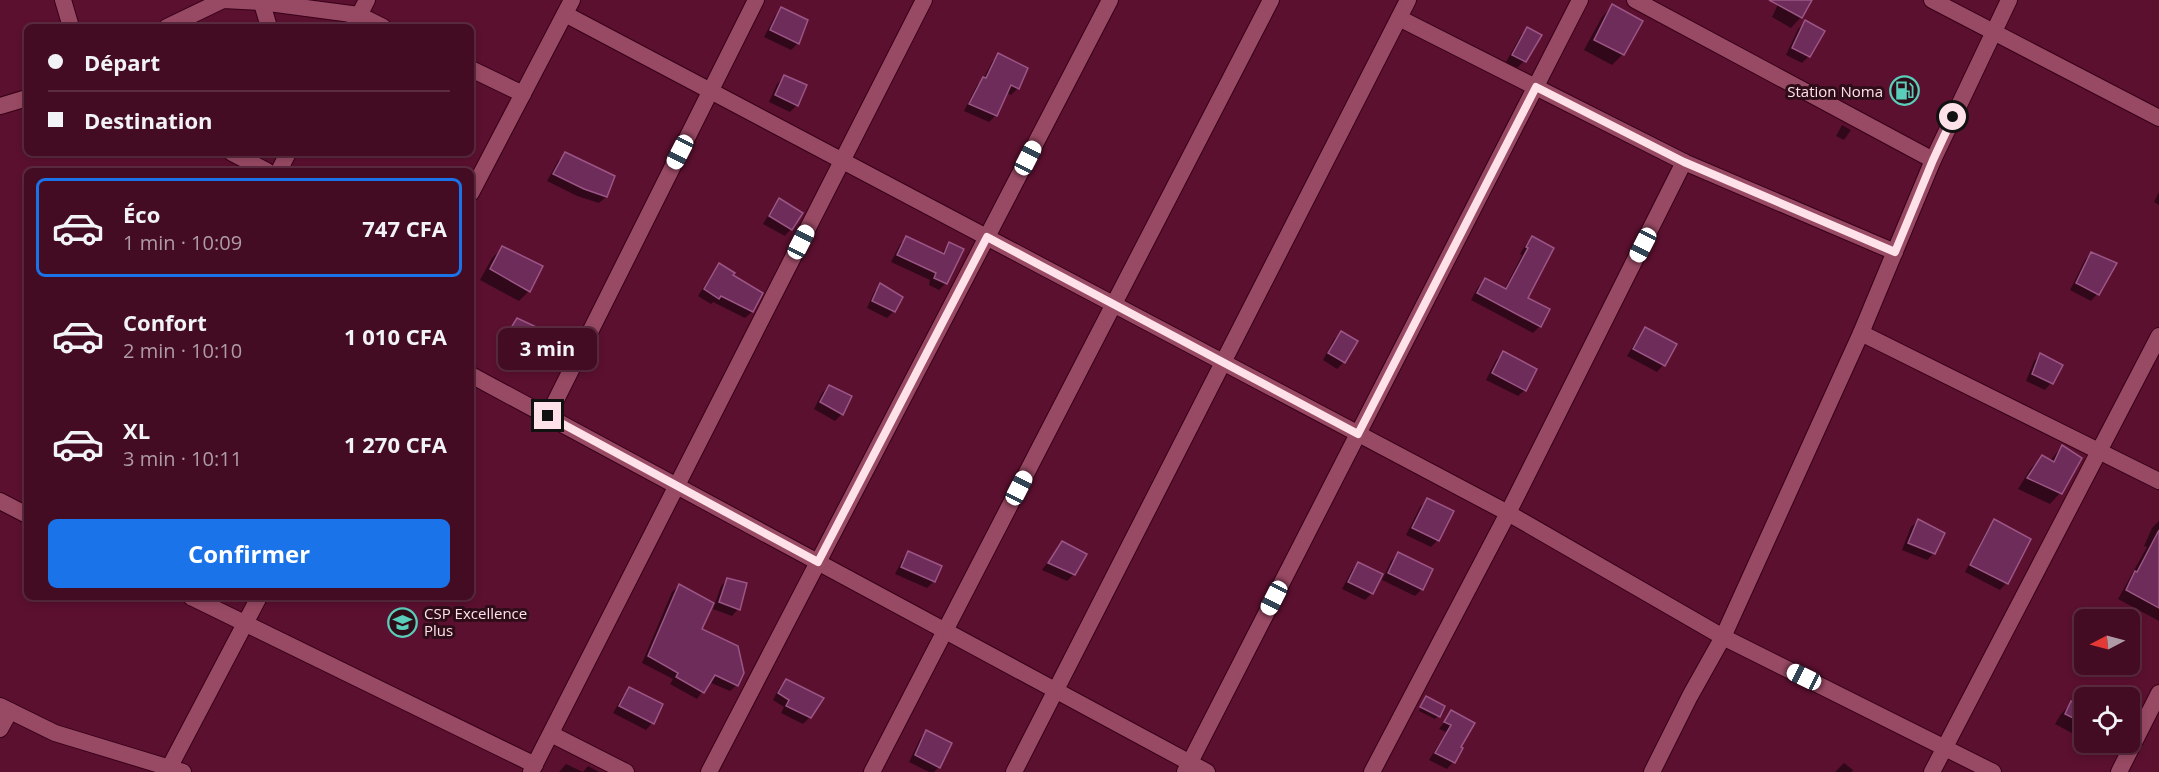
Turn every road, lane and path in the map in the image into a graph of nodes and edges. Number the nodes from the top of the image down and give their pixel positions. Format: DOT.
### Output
graph roads {
  1 [pos="63,0"];
  2 [pos="367,0"];
  3 [pos="756,0"];
  4 [pos="924,0"];
  5 [pos="1110,0"];
  6 [pos="1271,0"];
  7 [pos="1408,0"];
  8 [pos="1580,0"];
  9 [pos="1635,0"];
  10 [pos="1932,0"];
  11 [pos="2009,0"];
  12 [pos="261,1"];
  13 [pos="568,7"];
  14 [pos="1399,18"];
  15 [pos="356,21"];
  16 [pos="70,24"];
  17 [pos="172,24"];
  18 [pos="268,24"];
  19 [pos="1993,32"];
  20 [pos="474,70"];
  21 [pos="1536,87"];
  22 [pos="710,91"];
  23 [pos="523,94"];
  24 [pos="24,99"];
  25 [pos="0,106"];
  26 [pos="2159,118"];
  27 [pos="238,156"];
  28 [pos="1933,160"];
  29 [pos="843,161"];
  30 [pos="1684,162"];
  31 [pos="261,168"];
  32 [pos="474,187"];
  33 [pos="987,237"];
  34 [pos="1895,252"];
  35 [pos="1114,304"];
  36 [pos="1861,333"];
  37 [pos="2159,336"];
  38 [pos="1224,362"];
  39 [pos="474,377"];
  40 [pos="548,416"];
  41 [pos="1358,434"];
  42 [pos="2100,450"];
  43 [pos="2159,480"];
  44 [pos="677,486"];
  45 [pos="0,501"];
  46 [pos="24,513"];
  47 [pos="1508,513"];
  48 [pos="818,562"];
  49 [pos="197,600"];
  50 [pos="257,600"];
  51 [pos="245,623"];
  52 [pos="945,631"];
  53 [pos="1723,637"];
  54 [pos="1056,690"];
  55 [pos="2159,693"];
  56 [pos="5,709"];
  57 [pos="0,729"];
  58 [pos="551,734"];
  59 [pos="1945,748"];
  60 [pos="1188,767"];
  61 [pos="533,769"];
  62 [pos="173,771"];
  63 [pos="626,772"];
  64 [pos="709,772"];
  65 [pos="872,772"];
  66 [pos="1014,772"];
  67 [pos="1207,772"];
  68 [pos="1372,772"];
  69 [pos="1652,772"];
  70 [pos="1932,772"];
  71 [pos="1993,772"];
  72 [pos="2119,772"];
  1 -- 16 [label="street"];
  2 -- 15 [label="street"];
  3 -- 22 [label="street"];
  4 -- 29 [label="street"];
  5 -- 33 [label="street"];
  6 -- 35 [label="street"];
  7 -- 14 [label="street"];
  8 -- 21 [label="street"];
  9 -- 28 [label="street"];
  10 -- 19 [label="street"];
  11 -- 19 [label="street"];
  12 -- 15 [label="street"];
  12 -- 17 [label="street"];
  12 -- 18 [label="street"];
  13 -- 22 [label="street"];
  13 -- 23 [label="street"];
  14 -- 21 [label="street"];
  14 -- 38 [label="street"];
  19 -- 26 [label="street"];
  19 -- 28 [label="street"];
  20 -- 23 [label="street"];
  21 -- 30 [label="street"];
  21 -- 41 [label="street"];
  22 -- 29 [label="street"];
  22 -- 40 [label="street"];
  23 -- 32 [label="street"];
  24 -- 25 [label="street"];
  27 -- 31 [label="street"];
  28 -- 34 [label="street"];
  29 -- 33 [label="street"];
  29 -- 44 [label="street"];
  30 -- 34 [label="street"];
  30 -- 47 [label="street"];
  33 -- 35 [label="street"];
  33 -- 48 [label="street"];
  34 -- 36 [label="street"];
  35 -- 38 [label="street"];
  35 -- 52 [label="street"];
  36 -- 42 [label="street"];
  36 -- 53 [label="street"];
  37 -- 42 [label="street"];
  38 -- 41 [label="street"];
  38 -- 54 [label="street"];
  39 -- 40 [label="street"];
  40 -- 44 [label="street"];
  41 -- 47 [label="street"];
  41 -- 60 [label="street"];
  42 -- 43 [label="street"];
  42 -- 59 [label="street"];
  44 -- 48 [label="street"];
  44 -- 58 [label="street"];
  45 -- 46 [label="street"];
  47 -- 53 [label="street"];
  47 -- 68 [label="street"];
  48 -- 52 [label="street"];
  48 -- 64 [label="street"];
  49 -- 51 [label="street"];
  50 -- 51 [label="street"];
  51 -- 61 [label="street"];
  51 -- 62 [label="street"];
  52 -- 54 [label="street"];
  52 -- 65 [label="street"];
  53 -- 59 [label="street"];
  53 -- 69 [label="street"];
  54 -- 60 [label="street"];
  54 -- 66 [label="street"];
  55 -- 72 [label="street"];
  56 -- 57 [label="street"];
  56 -- 62 [label="street"];
  58 -- 61 [label="street"];
  58 -- 63 [label="street"];
  59 -- 70 [label="street"];
  59 -- 71 [label="street"];
  60 -- 67 [label="street"];
}
